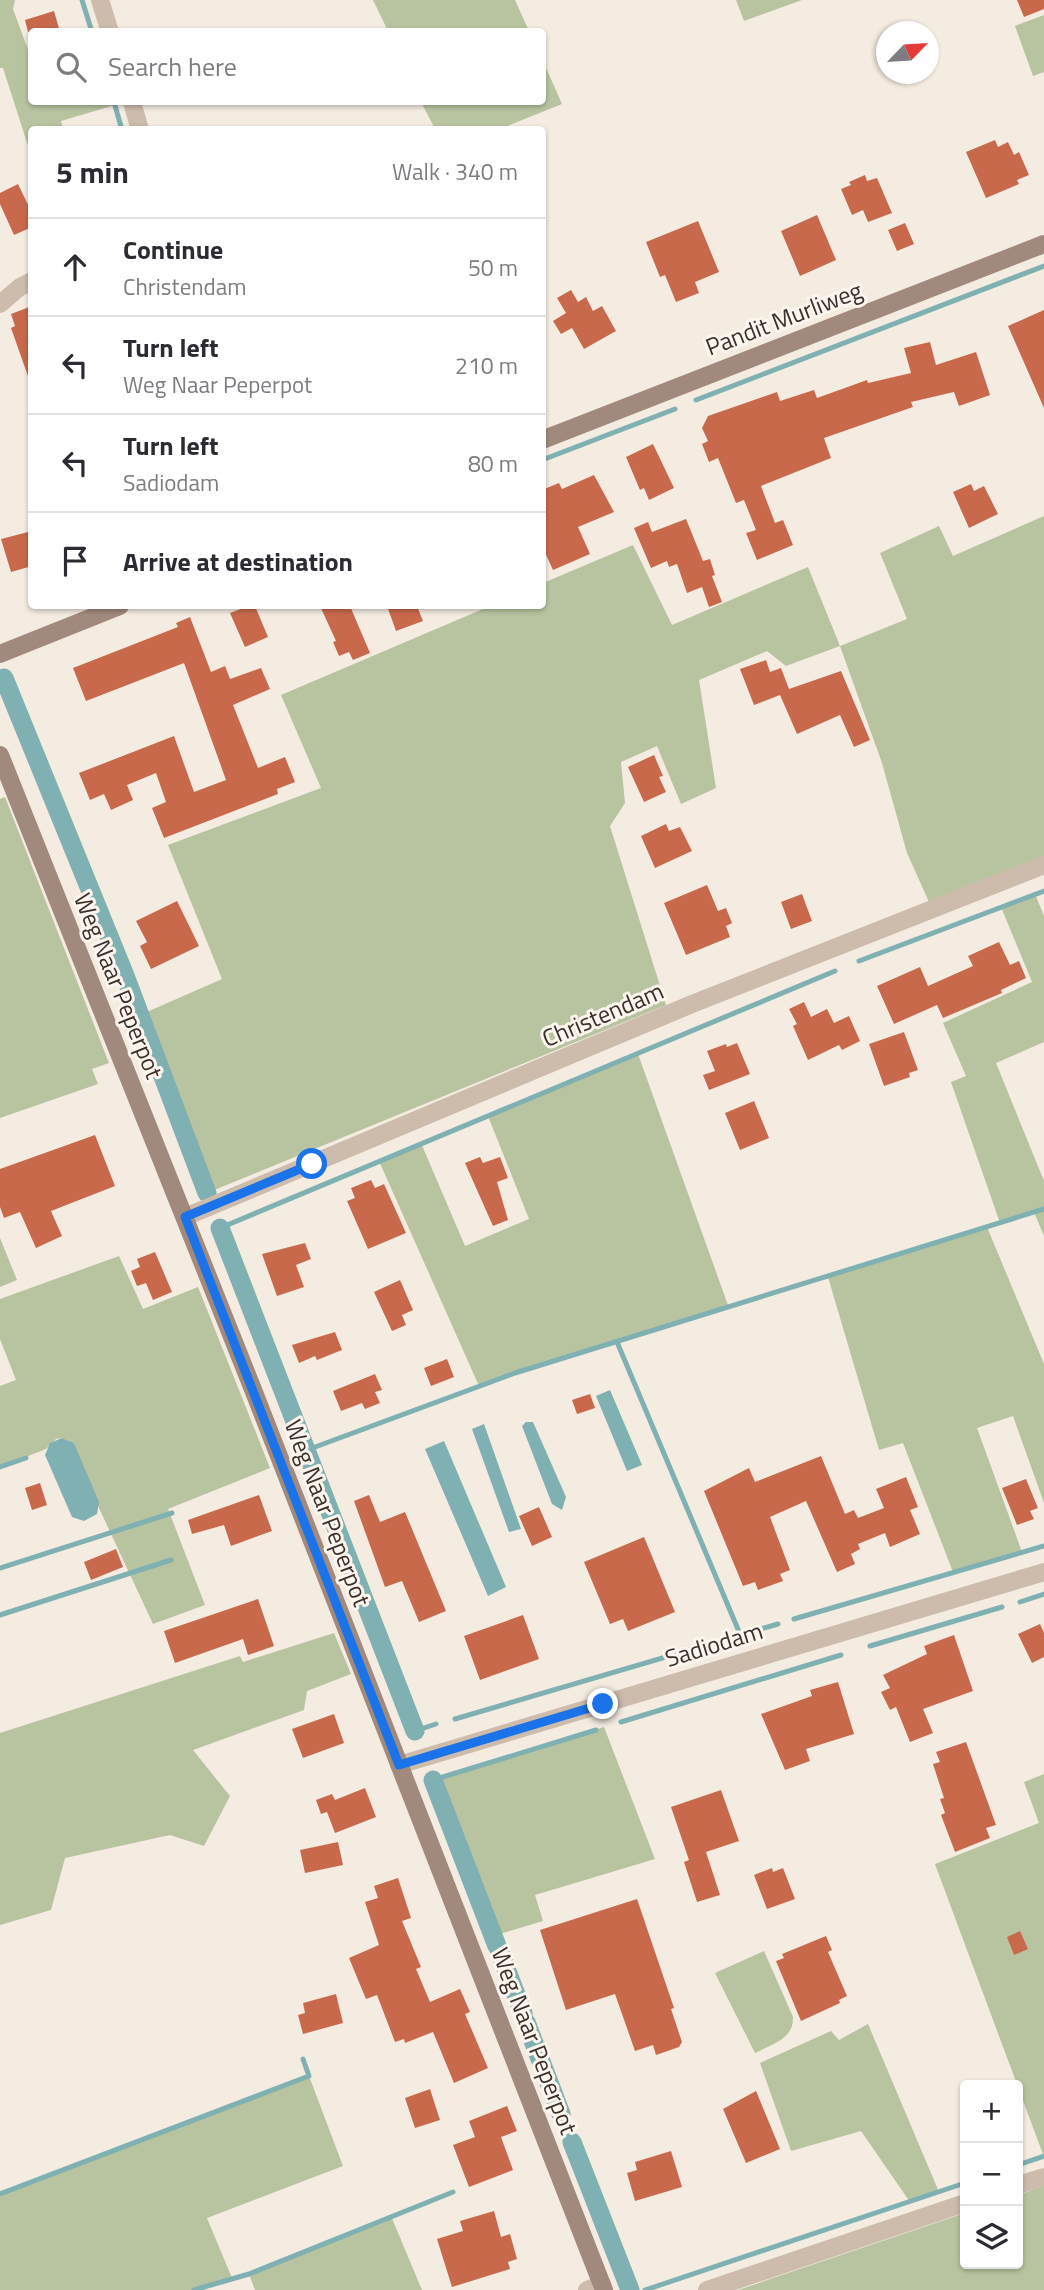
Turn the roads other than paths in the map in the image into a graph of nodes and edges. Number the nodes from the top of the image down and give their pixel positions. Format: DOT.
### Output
graph roads {
  1 [pos="100,0"];
  2 [pos="109,28"];
  3 [pos="133,105"];
  4 [pos="139,126"];
  5 [pos="1044,244"];
  6 [pos="28,283"];
  7 [pos="0,304"];
  8 [pos="546,438"];
  9 [pos="112,609"];
  10 [pos="0,654"];
  11 [pos="0,755"];
  12 [pos="1044,865"];
  13 [pos="185,1217"];
  14 [pos="1044,1572"];
  15 [pos="399,1765"];
  16 [pos="1044,2176"];
  17 [pos="1023,2183"];
  18 [pos="960,2205"];
  19 [pos="598,2288"];
  20 [pos="707,2290"];
  1 -- 2 [label="street"];
  3 -- 4 [label="street"];
  5 -- 8 [label="street, Pandit Murliweg"];
  6 -- 7 [label="street"];
  9 -- 10 [label="street"];
  11 -- 13 [label="street, Weg Naar Peperpot"];
  12 -- 13 [label="street, Christendam"];
  13 -- 15 [label="street, Weg Naar Peperpot"];
  14 -- 15 [label="street, Sadiodam"];
  15 -- 19 [label="street, Weg Naar Peperpot"];
  16 -- 17 [label="street"];
  18 -- 20 [label="street"];
}
